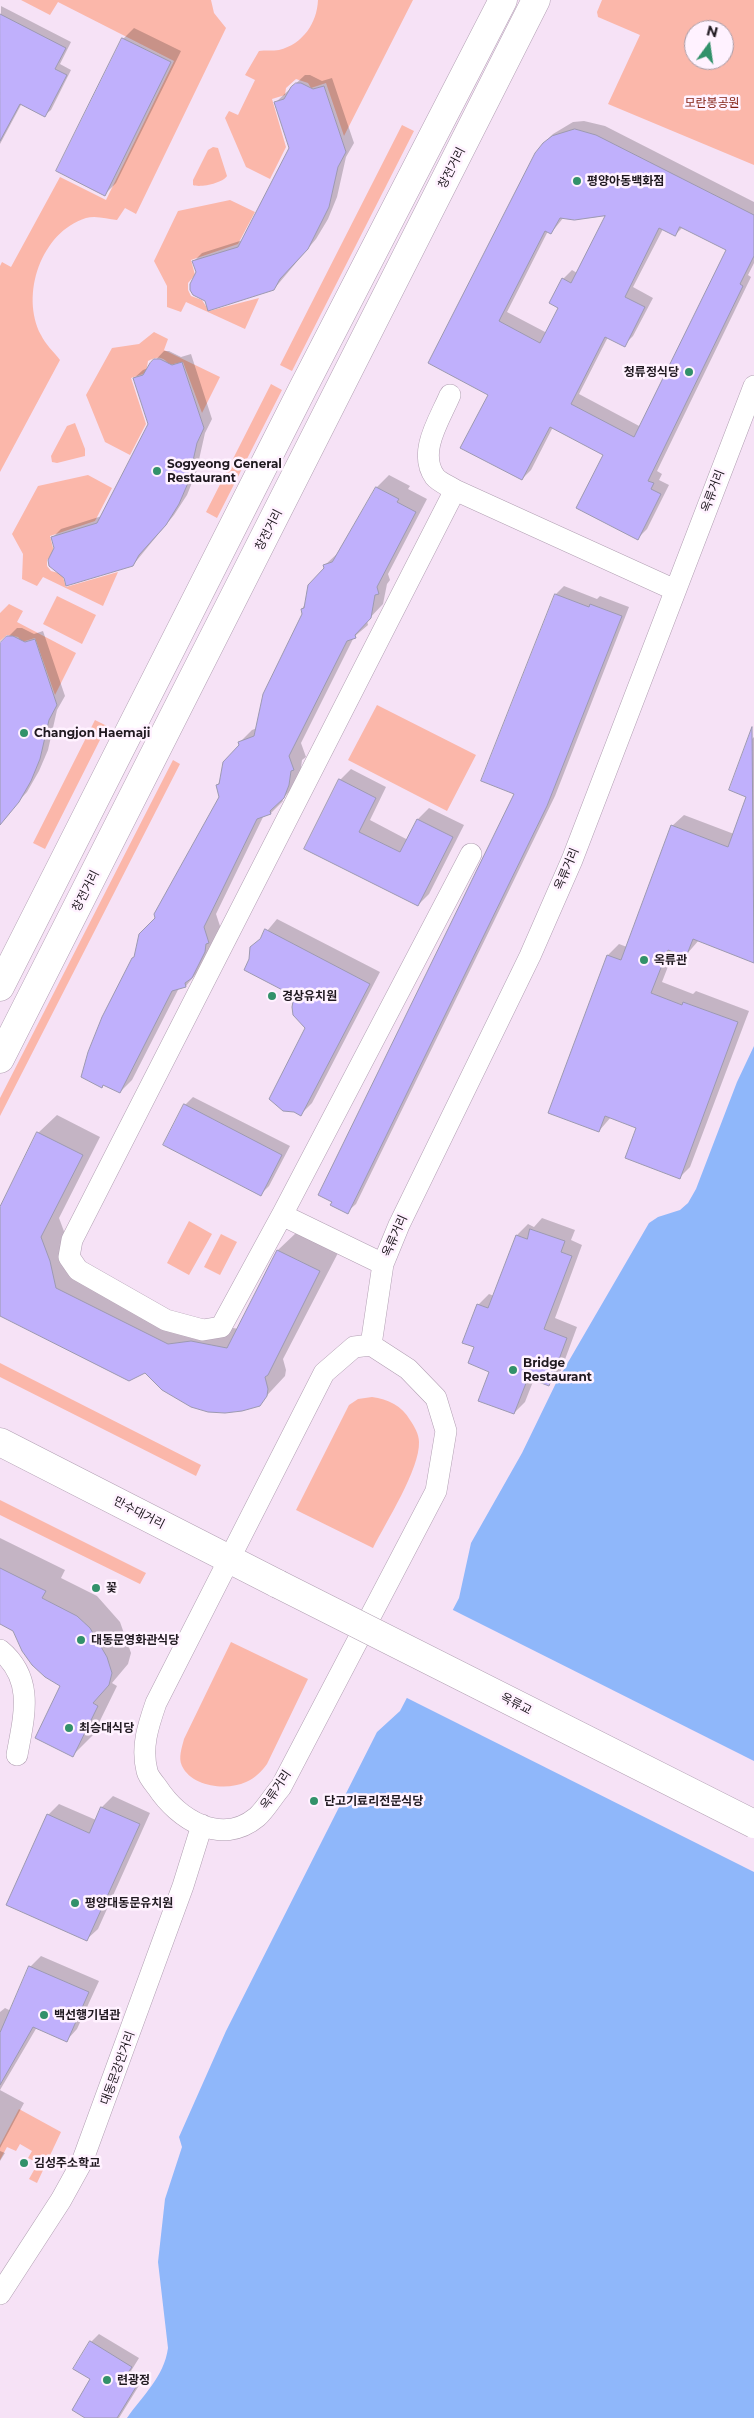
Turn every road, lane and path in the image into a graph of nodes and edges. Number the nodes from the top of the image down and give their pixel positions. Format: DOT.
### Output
graph roads {
  1 [pos="502,0"];
  2 [pos="536,0"];
  3 [pos="754,386"];
  4 [pos="450,395"];
  5 [pos="455,490"];
  6 [pos="675,590"];
  7 [pos="471,854"];
  8 [pos="0,987"];
  9 [pos="0,1059"];
  10 [pos="282,1214"];
  11 [pos="383,1264"];
  12 [pos="371,1345"];
  13 [pos="0,1442"];
  14 [pos="230,1559"];
  15 [pos="278,1584"];
  16 [pos="0,1650"];
  17 [pos="17,1755"];
  18 [pos="754,1824"];
  19 [pos="202,1825"];
  20 [pos="0,2294"];
  1 -- 8 [label="main road"];
  2 -- 9 [label="main road, 창전거리"];
  3 -- 6 [label="street, 옥류거리"];
  4 -- 5 [label="street"];
  5 -- 6 [label="street"];
  5 -- 10 [label="street"];
  6 -- 11 [label="street, 옥류거리"];
  7 -- 10 [label="street"];
  10 -- 11 [label="street"];
  11 -- 12 [label="street, 옥류거리"];
  12 -- 14 [label="street, 옥류거리"];
  12 -- 19 [label="street, 옥류거리"];
  13 -- 14 [label="main road, 만수대거리"];
  14 -- 15 [label="main road, 만수대거리"];
  14 -- 19 [label="street, 옥류거리"];
  15 -- 18 [label="main road, 옥류교, bridge"];
  16 -- 17 [label="street"];
  19 -- 20 [label="street, 대동문강안거리"];
}
